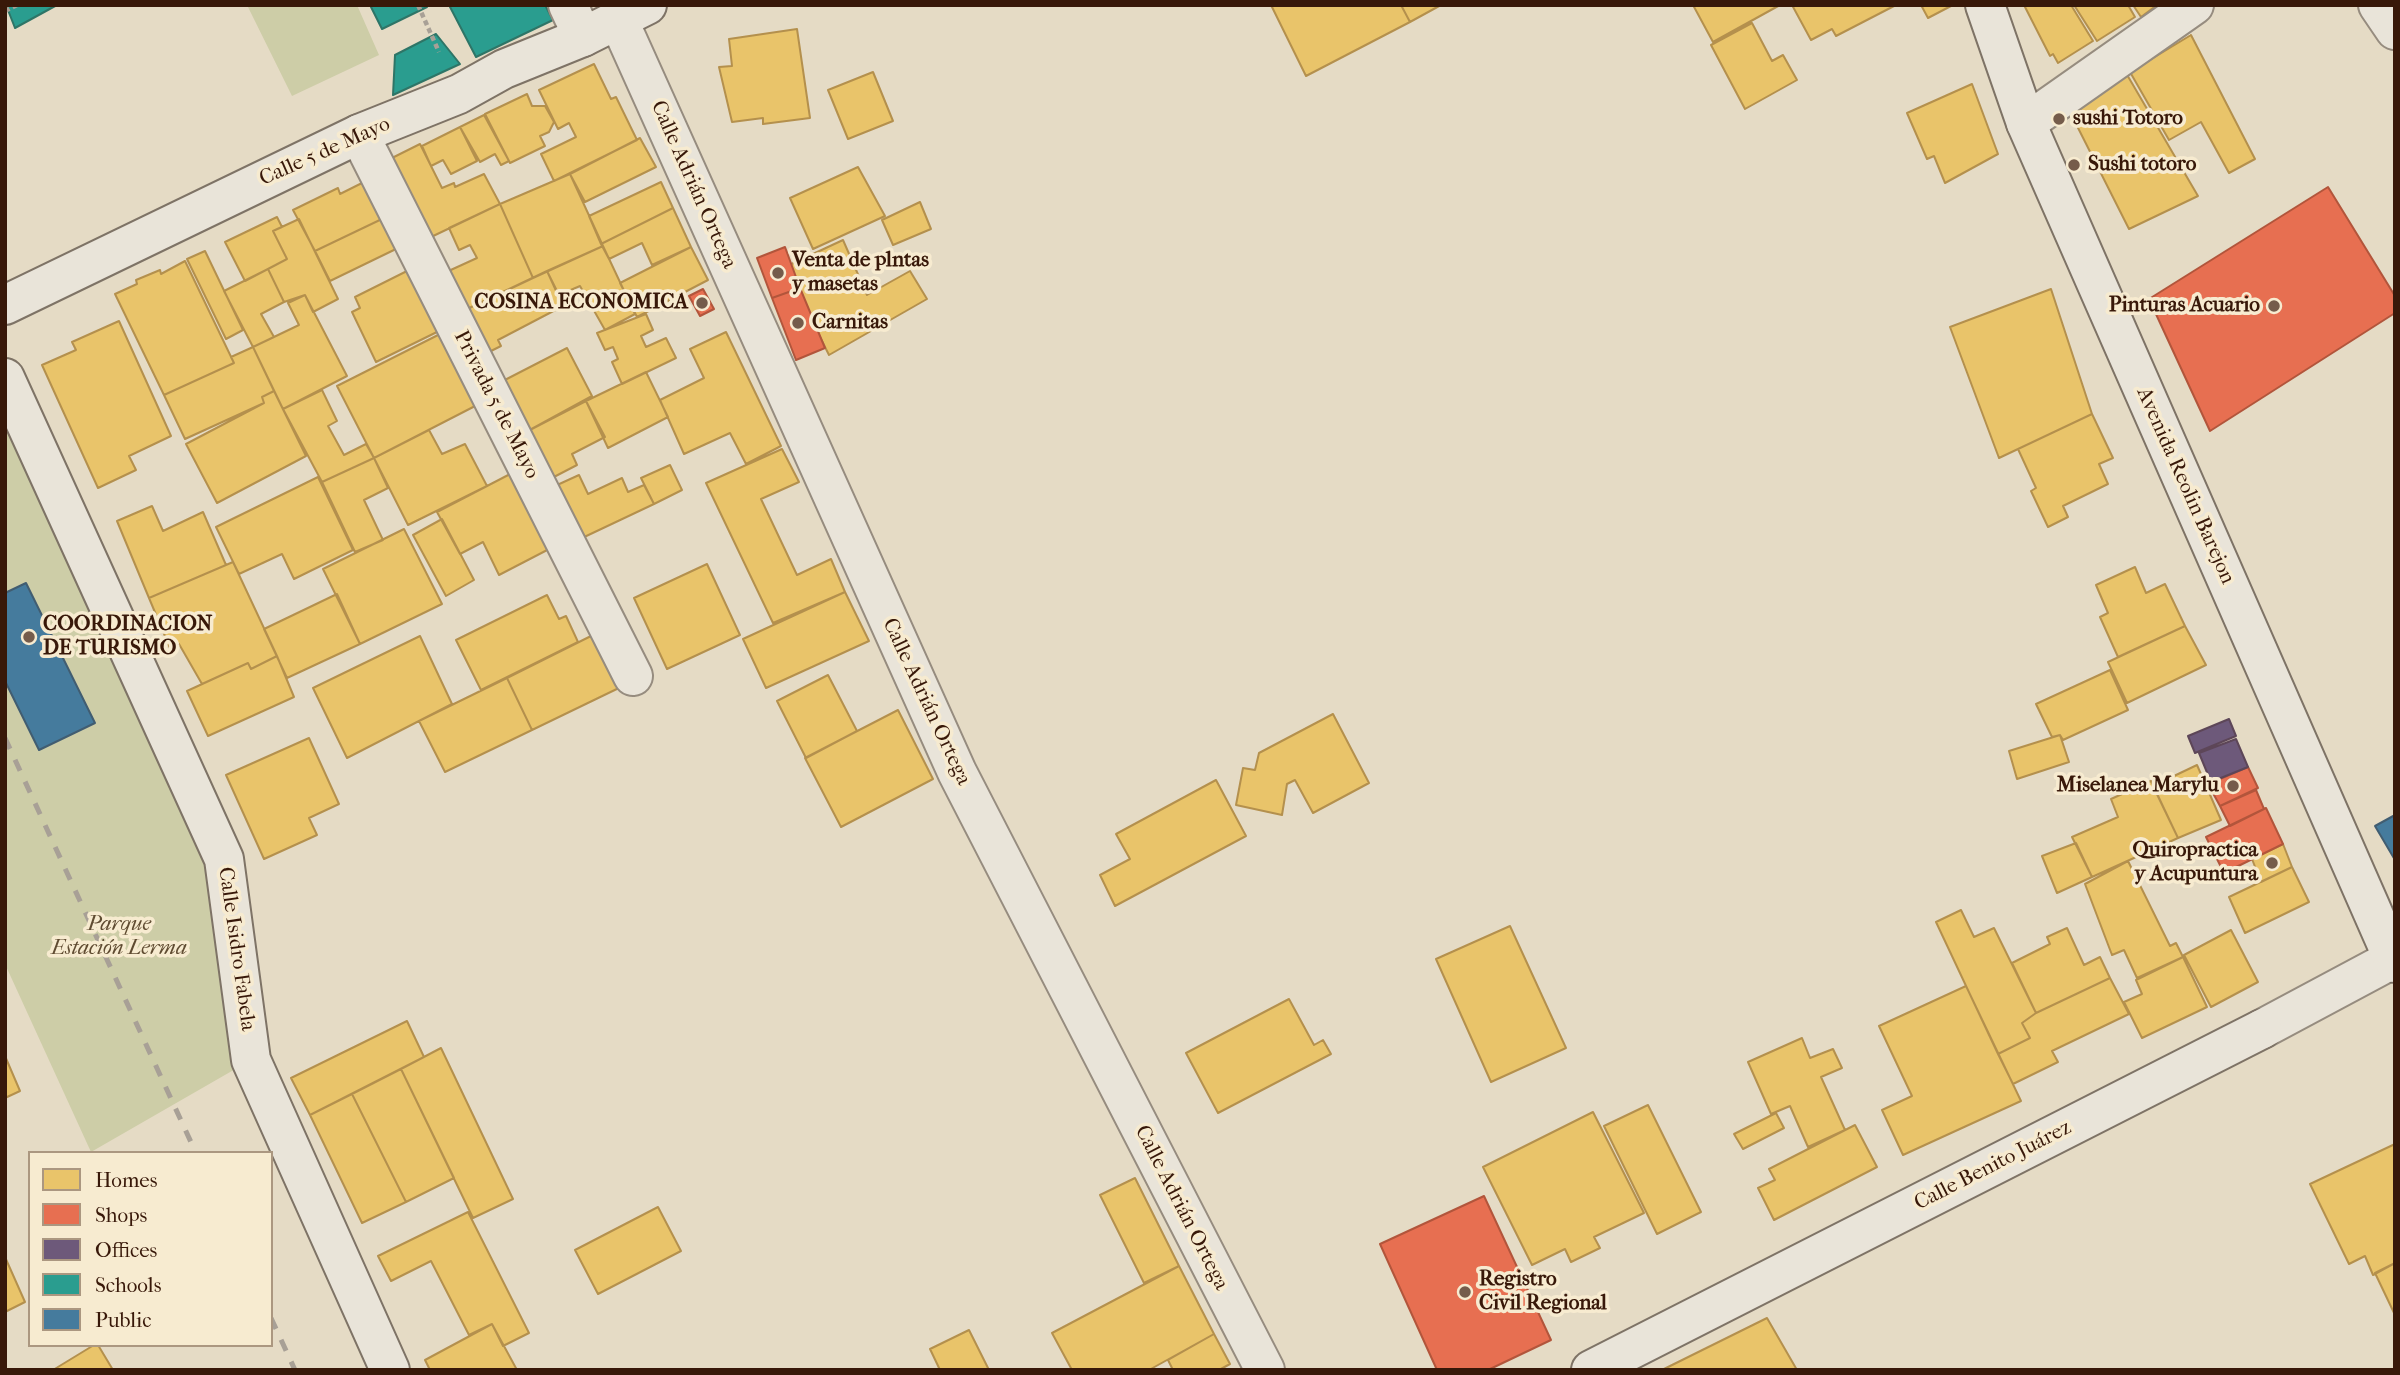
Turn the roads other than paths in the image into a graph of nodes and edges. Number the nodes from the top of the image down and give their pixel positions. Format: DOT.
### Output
graph roads {
  1 [pos="1985,5"];
  2 [pos="2194,5"];
  3 [pos="2378,5"];
  4 [pos="633,12"];
  5 [pos="576,21"];
  6 [pos="2395,30"];
  7 [pos="2026,123"];
  8 [pos="359,134"];
  9 [pos="5,305"];
  10 [pos="5,378"];
  11 [pos="633,676"];
  12 [pos="2394,961"];
  13 [pos="390,1370"];
  14 [pos="1265,1370"];
  15 [pos="1591,1370"];
  1 -- 7 [label="main road, Avenida Reolin Barejon"];
  2 -- 7 [label="main road"];
  3 -- 6 [label="main road"];
  4 -- 5 [label="main road, Calle 5 de Mayo"];
  4 -- 14 [label="main road, Calle Adrián Ortega"];
  5 -- 8 [label="main road, Calle 5 de Mayo"];
  7 -- 12 [label="main road, Avenida Reolin Barejon"];
  8 -- 9 [label="main road, Calle 5 de Mayo"];
  8 -- 11 [label="main road, Privada 5 de Mayo"];
  10 -- 13 [label="main road, Calle Isidro Fabela"];
  12 -- 15 [label="main road, Calle Benito Juárez"];
}
